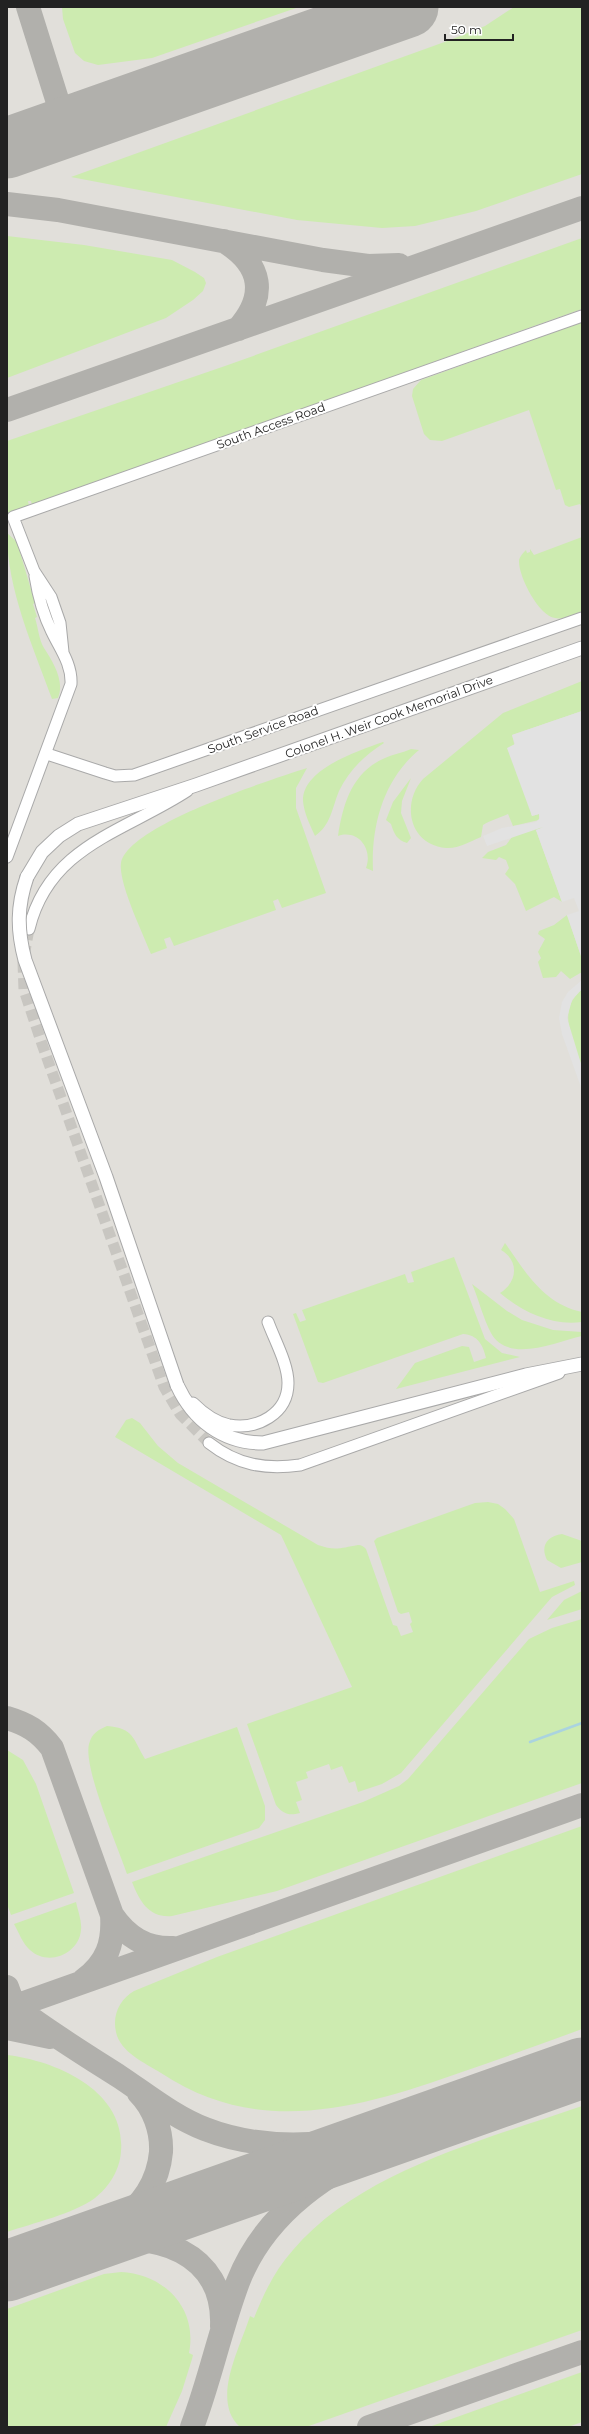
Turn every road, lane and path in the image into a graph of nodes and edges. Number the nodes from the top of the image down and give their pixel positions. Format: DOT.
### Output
graph roads {
  1 [pos="582,316"];
  2 [pos="582,618"];
  3 [pos="582,648"];
  4 [pos="47,754"];
  5 [pos="196,785"];
  6 [pos="7,857"];
  7 [pos="29,929"];
  8 [pos="268,1322"];
  9 [pos="580,1364"];
  10 [pos="177,1385"];
  11 [pos="209,1443"];
  1 -- 4 [label="street, South Access Road"];
  2 -- 4 [label="street, South Service Road"];
  3 -- 5 [label="street, Colonel H. Weir Cook Memorial Drive"];
  4 -- 6 [label="street"];
  5 -- 7 [label="street"];
  5 -- 10 [label="street, Colonel H. Weir Cook Memorial Drive, bridge"];
  8 -- 10 [label="street"];
  9 -- 10 [label="street, Colonel H. Weir Cook Memorial Drive"];
  9 -- 11 [label="street"];
}
